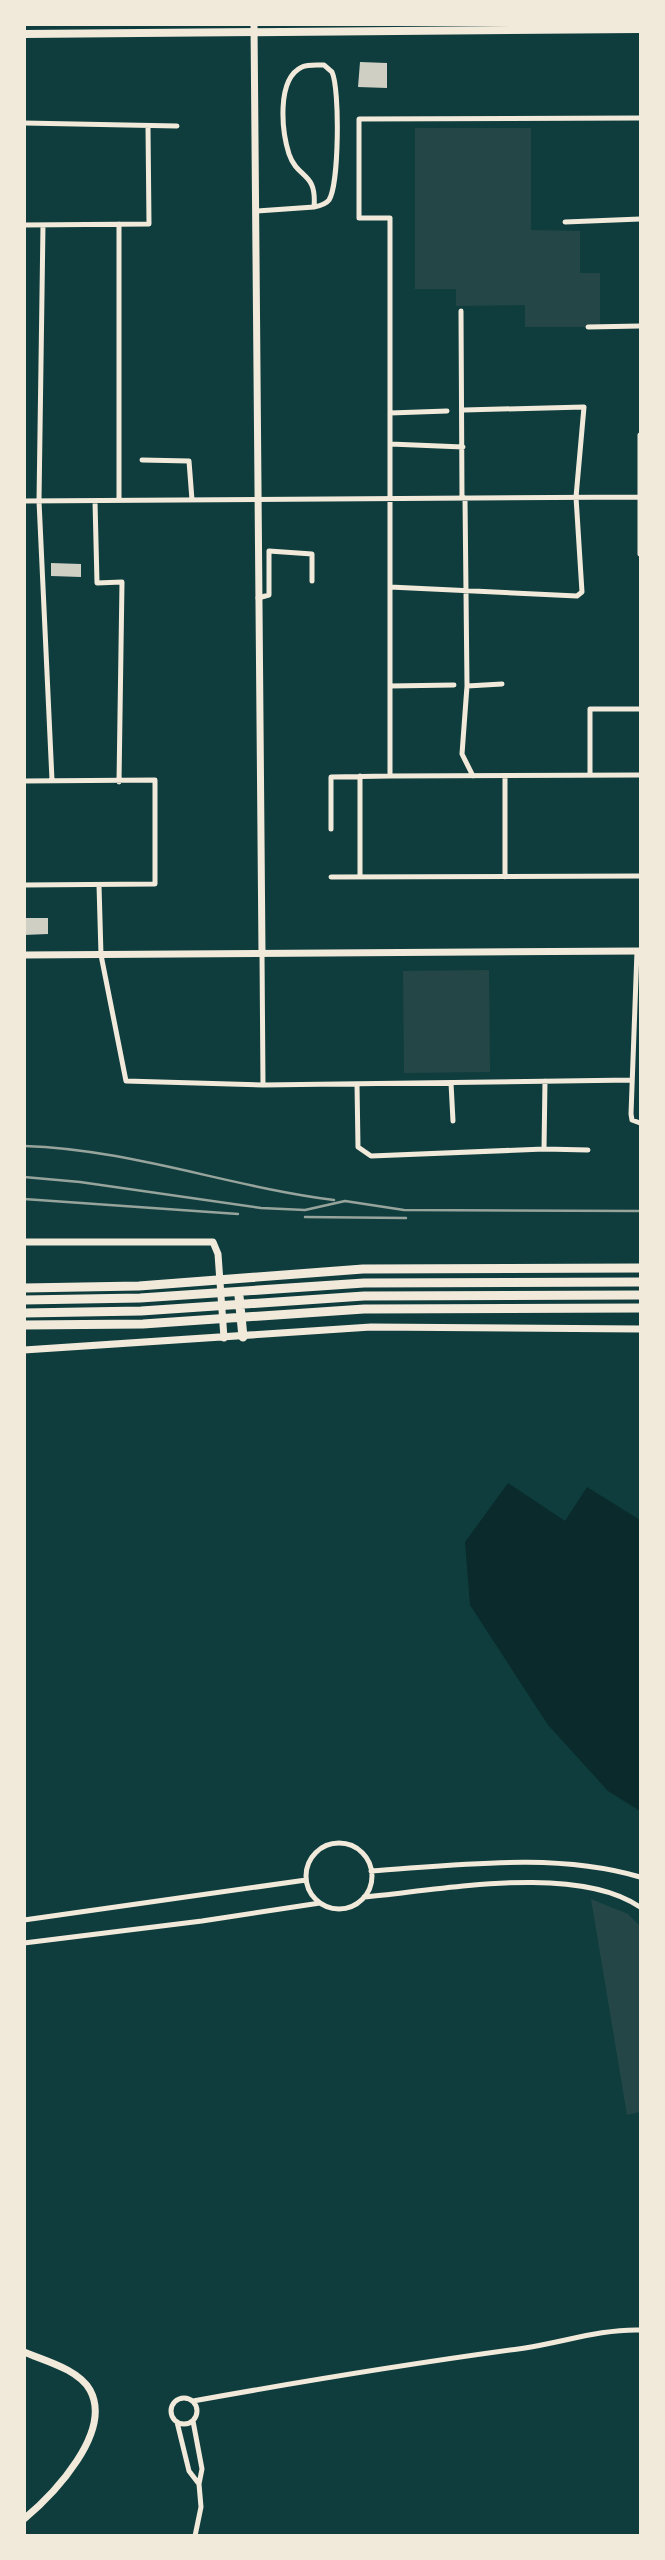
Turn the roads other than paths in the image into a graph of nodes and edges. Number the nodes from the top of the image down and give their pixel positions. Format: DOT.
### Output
graph roads {
  1 [pos="254,29"];
  2 [pos="640,29"];
  3 [pos="24,34"];
  4 [pos="640,118"];
  5 [pos="24,123"];
  6 [pos="177,126"];
  7 [pos="148,127"];
  8 [pos="314,207"];
  9 [pos="257,211"];
  10 [pos="640,219"];
  11 [pos="565,222"];
  12 [pos="119,224"];
  13 [pos="24,225"];
  14 [pos="43,225"];
  15 [pos="461,311"];
  16 [pos="640,326"];
  17 [pos="588,327"];
  18 [pos="464,410"];
  19 [pos="447,411"];
  20 [pos="390,413"];
  21 [pos="640,435"];
  22 [pos="390,444"];
  23 [pos="463,447"];
  24 [pos="142,460"];
  25 [pos="576,497"];
  26 [pos="639,497"];
  27 [pos="463,498"];
  28 [pos="256,499"];
  29 [pos="390,499"];
  30 [pos="95,500"];
  31 [pos="119,500"];
  32 [pos="192,500"];
  33 [pos="24,501"];
  34 [pos="39,501"];
  35 [pos="257,551"];
  36 [pos="269,551"];
  37 [pos="640,554"];
  38 [pos="312,581"];
  39 [pos="390,587"];
  40 [pos="467,593"];
  41 [pos="257,598"];
  42 [pos="502,684"];
  43 [pos="454,685"];
  44 [pos="390,686"];
  45 [pos="467,686"];
  46 [pos="640,709"];
  47 [pos="590,774"];
  48 [pos="640,775"];
  49 [pos="360,776"];
  50 [pos="390,776"];
  51 [pos="473,776"];
  52 [pos="505,776"];
  53 [pos="52,780"];
  54 [pos="24,781"];
  55 [pos="119,782"];
  56 [pos="331,829"];
  57 [pos="640,876"];
  58 [pos="331,877"];
  59 [pos="360,877"];
  60 [pos="505,877"];
  61 [pos="24,885"];
  62 [pos="99,885"];
  63 [pos="639,951"];
  64 [pos="262,953"];
  65 [pos="101,955"];
  66 [pos="24,956"];
  67 [pos="637,1048"];
  68 [pos="632,1080"];
  69 [pos="545,1081"];
  70 [pos="451,1083"];
  71 [pos="357,1084"];
  72 [pos="263,1085"];
  73 [pos="453,1121"];
  74 [pos="640,1123"];
  75 [pos="544,1149"];
  76 [pos="588,1150"];
  77 [pos="24,1242"];
  78 [pos="640,1268"];
  79 [pos="237,1277"];
  80 [pos="218,1278"];
  81 [pos="640,1282"];
  82 [pos="24,1288"];
  83 [pos="640,1295"];
  84 [pos="24,1300"];
  85 [pos="640,1308"];
  86 [pos="24,1313"];
  87 [pos="241,1316"];
  88 [pos="222,1318"];
  89 [pos="24,1325"];
  90 [pos="640,1329"];
  91 [pos="243,1337"];
  92 [pos="224,1338"];
  93 [pos="24,1350"];
  94 [pos="371,1871"];
  95 [pos="640,1877"];
  96 [pos="306,1880"];
  97 [pos="364,1897"];
  98 [pos="320,1903"];
  99 [pos="640,1907"];
  100 [pos="24,1920"];
  101 [pos="24,1943"];
  102 [pos="640,2330"];
  103 [pos="24,2352"];
  104 [pos="193,2401"];
  105 [pos="193,2421"];
  106 [pos="177,2422"];
  107 [pos="199,2484"];
  108 [pos="24,2519"];
  109 [pos="195,2536"];
  1 -- 2 [label="main road"];
  1 -- 3 [label="main road"];
  1 -- 9 [label="street"];
  4 -- 20 [label="street"];
  5 -- 7 [label="street"];
  6 -- 7 [label="street"];
  7 -- 12 [label="street"];
  8 -- 8 [label="street"];
  8 -- 9 [label="street"];
  9 -- 28 [label="street"];
  10 -- 11 [label="street"];
  12 -- 14 [label="street"];
  12 -- 31 [label="street"];
  13 -- 14 [label="street"];
  14 -- 34 [label="street"];
  15 -- 18 [label="street"];
  16 -- 17 [label="street"];
  18 -- 23 [label="street"];
  18 -- 25 [label="street"];
  19 -- 20 [label="street"];
  20 -- 22 [label="street"];
  21 -- 26 [label="street"];
  22 -- 23 [label="street"];
  22 -- 29 [label="street"];
  23 -- 27 [label="street"];
  24 -- 32 [label="street"];
  25 -- 26 [label="street"];
  25 -- 27 [label="street"];
  25 -- 40 [label="street"];
  26 -- 37 [label="street"];
  27 -- 29 [label="street"];
  27 -- 40 [label="street"];
  28 -- 29 [label="street"];
  28 -- 32 [label="street"];
  28 -- 35 [label="street"];
  29 -- 39 [label="street"];
  30 -- 31 [label="street"];
  30 -- 34 [label="street"];
  30 -- 55 [label="street"];
  31 -- 32 [label="street"];
  33 -- 34 [label="street"];
  34 -- 53 [label="street"];
  35 -- 36 [label="street"];
  35 -- 41 [label="street"];
  36 -- 38 [label="street"];
  36 -- 41 [label="street"];
  39 -- 40 [label="street"];
  39 -- 44 [label="street"];
  40 -- 45 [label="street"];
  41 -- 64 [label="street"];
  42 -- 45 [label="street"];
  43 -- 44 [label="street"];
  44 -- 50 [label="street"];
  45 -- 51 [label="street"];
  46 -- 47 [label="street"];
  47 -- 48 [label="street"];
  47 -- 52 [label="street"];
  49 -- 50 [label="street"];
  49 -- 56 [label="street"];
  49 -- 59 [label="street"];
  50 -- 51 [label="street"];
  51 -- 52 [label="street"];
  52 -- 60 [label="street"];
  53 -- 54 [label="street"];
  53 -- 55 [label="street"];
  55 -- 62 [label="street"];
  57 -- 60 [label="street"];
  58 -- 59 [label="street"];
  59 -- 60 [label="street"];
  61 -- 62 [label="street"];
  62 -- 65 [label="street"];
  63 -- 64 [label="street"];
  63 -- 67 [label="street"];
  64 -- 65 [label="street"];
  64 -- 72 [label="street"];
  65 -- 66 [label="street"];
  65 -- 72 [label="street"];
  67 -- 68 [label="street"];
  68 -- 69 [label="street"];
  68 -- 74 [label="street"];
  69 -- 70 [label="street"];
  69 -- 75 [label="street"];
  70 -- 71 [label="street"];
  70 -- 73 [label="street"];
  71 -- 72 [label="street"];
  71 -- 75 [label="street"];
  75 -- 76 [label="street"];
  77 -- 80 [label="street"];
  78 -- 79 [label="main road"];
  79 -- 80 [label="main road"];
  79 -- 87 [label="main road"];
  80 -- 82 [label="main road"];
  80 -- 88 [label="street"];
  81 -- 84 [label="main road"];
  83 -- 86 [label="main road"];
  85 -- 87 [label="main road"];
  87 -- 88 [label="main road"];
  87 -- 91 [label="main road"];
  88 -- 89 [label="main road"];
  88 -- 92 [label="street"];
  90 -- 91 [label="street"];
  91 -- 92 [label="street"];
  92 -- 93 [label="street"];
  94 -- 95 [label="street"];
  94 -- 96 [label="street"];
  94 -- 97 [label="street"];
  96 -- 98 [label="street"];
  96 -- 100 [label="street"];
  97 -- 98 [label="street"];
  97 -- 99 [label="street"];
  98 -- 101 [label="street"];
  102 -- 104 [label="street"];
  103 -- 108 [label="street"];
  104 -- 105 [label="street"];
  104 -- 106 [label="street"];
  105 -- 106 [label="street"];
  105 -- 107 [label="street"];
  106 -- 107 [label="street"];
  107 -- 109 [label="street"];
}
